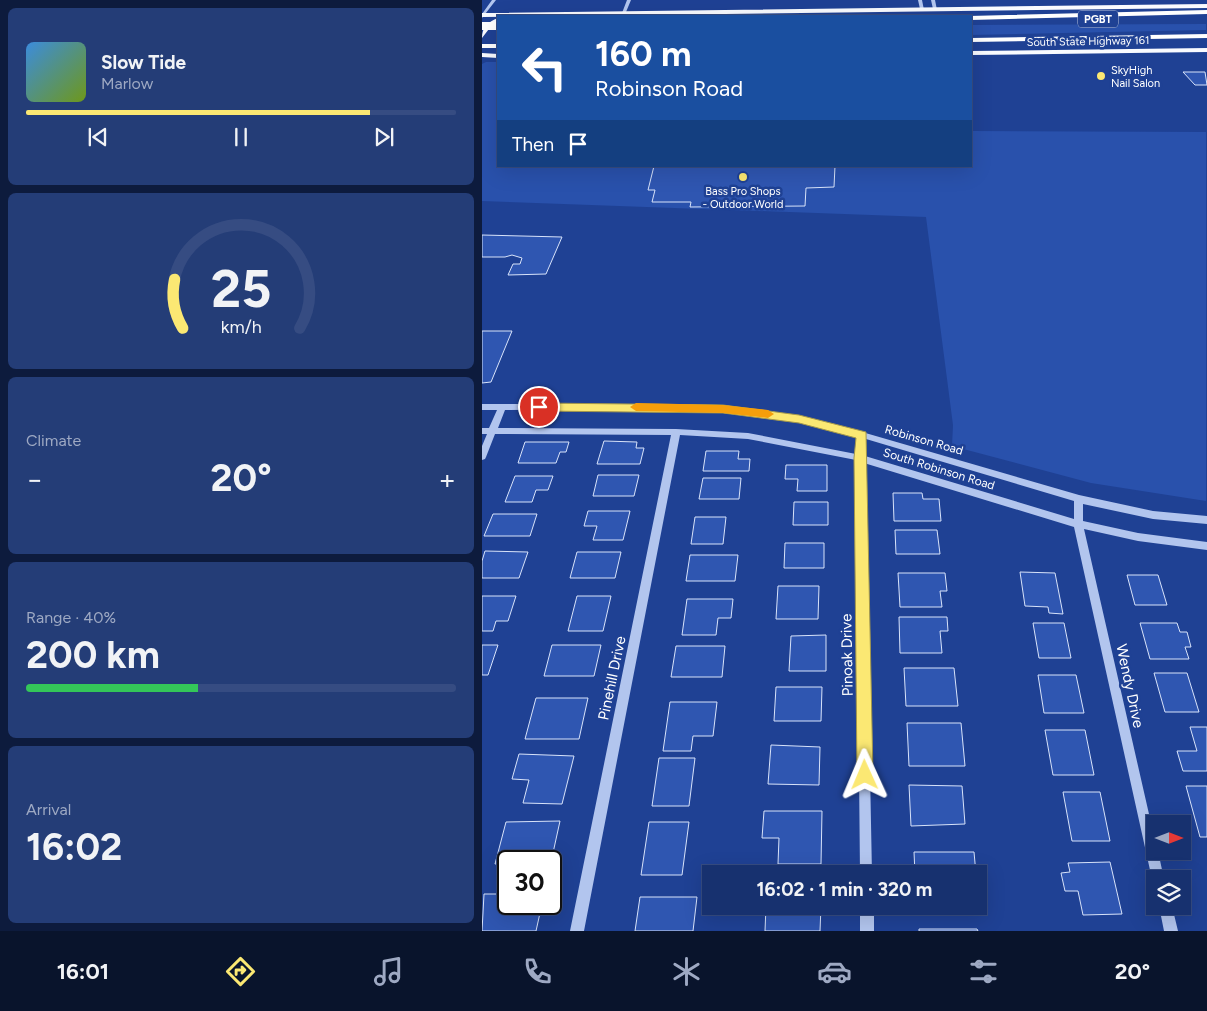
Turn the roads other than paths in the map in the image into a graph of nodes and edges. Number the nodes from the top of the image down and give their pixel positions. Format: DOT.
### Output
graph roads {
  1 [pos="629,0"];
  2 [pos="920,0"];
  3 [pos="933,0"];
  4 [pos="492,2"];
  5 [pos="1206,6"];
  6 [pos="922,9"];
  7 [pos="935,9"];
  8 [pos="624,12"];
  9 [pos="1206,12"];
  10 [pos="510,15"];
  11 [pos="526,15"];
  12 [pos="482,16"];
  13 [pos="497,16"];
  14 [pos="1206,18"];
  15 [pos="972,19"];
  16 [pos="972,19"];
  17 [pos="497,20"];
  18 [pos="482,26"];
  19 [pos="497,26"];
  20 [pos="482,36"];
  21 [pos="1206,36"];
  22 [pos="1030,39"];
  23 [pos="972,40"];
  24 [pos="1206,44"];
  25 [pos="482,46"];
  26 [pos="495,46"];
  27 [pos="1206,50"];
  28 [pos="972,53"];
  29 [pos="482,56"];
  30 [pos="497,56"];
  31 [pos="482,406"];
  32 [pos="502,407"];
  33 [pos="482,431"];
  34 [pos="492,431"];
  35 [pos="676,432"];
  36 [pos="862,435"];
  37 [pos="482,457"];
  38 [pos="860,458"];
  39 [pos="1080,499"];
  40 [pos="1206,520"];
  41 [pos="1078,524"];
  42 [pos="1206,546"];
  43 [pos="866,865"];
  44 [pos="1156,870"];
  45 [pos="867,915"];
  46 [pos="1167,915"];
  47 [pos="577,931"];
  48 [pos="867,931"];
  49 [pos="1171,931"];
  1 -- 8 [label="street"];
  2 -- 6 [label="street"];
  3 -- 7 [label="street"];
  4 -- 10 [label="main road"];
  4 -- 12 [label="street"];
  5 -- 7 [label="main road"];
  6 -- 7 [label="main road"];
  6 -- 8 [label="main road"];
  8 -- 11 [label="main road"];
  9 -- 15 [label="highway"];
  12 -- 13 [label="main road"];
  14 -- 16 [label="highway, PGBT"];
  17 -- 20 [label="main road"];
  18 -- 19 [label="highway, bridge"];
  21 -- 22 [label="highway, PGBT"];
  22 -- 23 [label="highway, PGBT"];
  22 -- 24 [label="highway"];
  25 -- 26 [label="highway"];
  27 -- 28 [label="main road, South State Highway 161"];
  29 -- 30 [label="main road"];
  31 -- 32 [label="street, Robinson Road"];
  32 -- 34 [label="street"];
  32 -- 36 [label="street, Robinson Road"];
  33 -- 34 [label="street, South Robinson Road"];
  34 -- 35 [label="street, South Robinson Road"];
  34 -- 37 [label="street"];
  35 -- 38 [label="street, South Robinson Road"];
  35 -- 47 [label="street, Pinehill Drive"];
  36 -- 38 [label="street, Pinoak Drive"];
  36 -- 39 [label="street, Robinson Road"];
  38 -- 41 [label="street, South Robinson Road"];
  38 -- 43 [label="street, Pinoak Drive"];
  39 -- 40 [label="street, Robinson Road"];
  39 -- 41 [label="street, Wendy Drive"];
  41 -- 42 [label="street, South Robinson Road"];
  41 -- 44 [label="street, Wendy Drive"];
  45 -- 48 [label="street"];
  46 -- 49 [label="street"];
}
